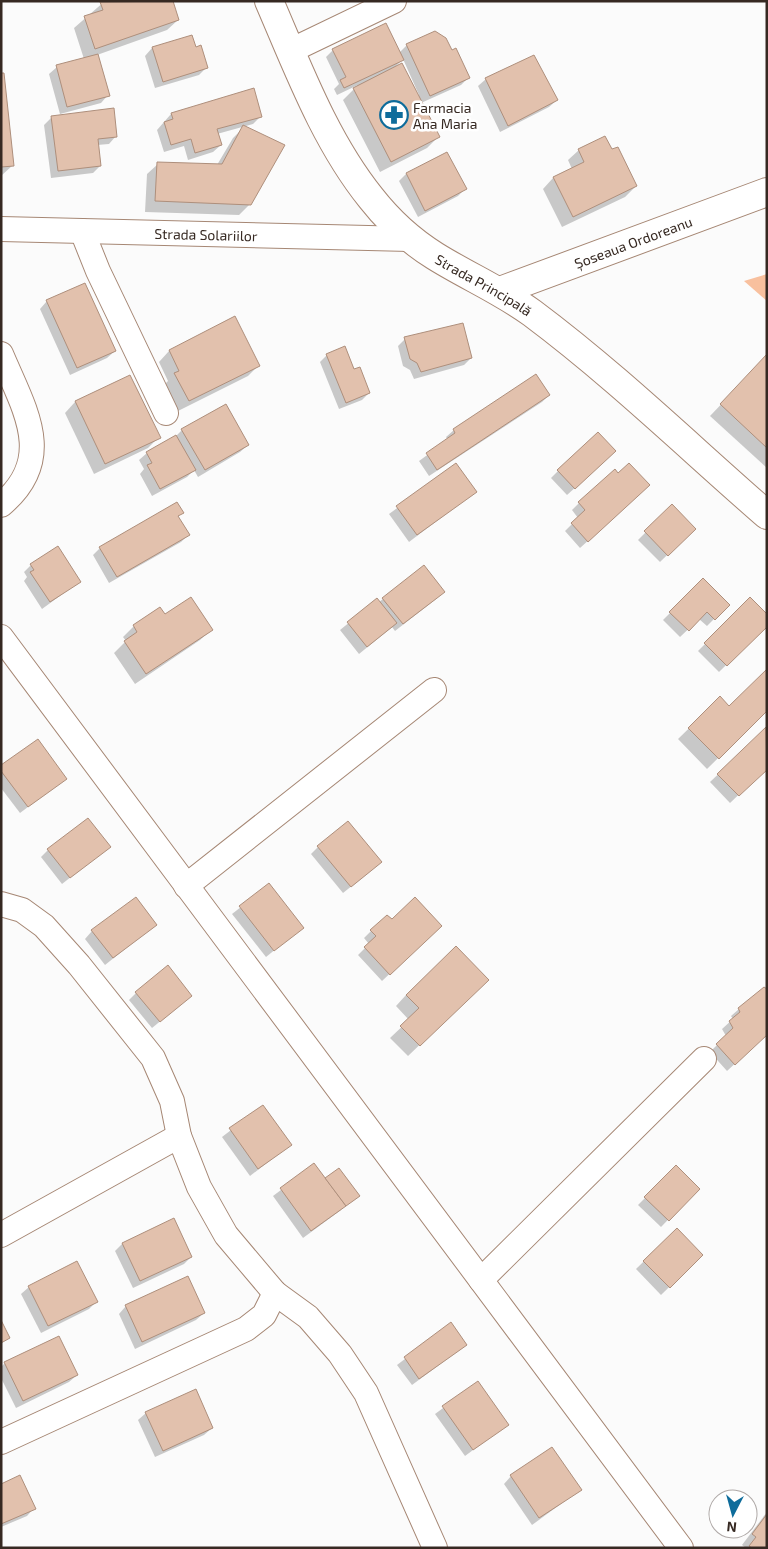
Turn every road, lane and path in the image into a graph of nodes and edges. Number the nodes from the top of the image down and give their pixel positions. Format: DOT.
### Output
graph roads {
  1 [pos="269,1"];
  2 [pos="394,1"];
  3 [pos="290,51"];
  4 [pos="767,192"];
  5 [pos="1,229"];
  6 [pos="82,231"];
  7 [pos="410,239"];
  8 [pos="500,291"];
  9 [pos="1,354"];
  10 [pos="166,413"];
  11 [pos="1,505"];
  12 [pos="767,515"];
  13 [pos="1,637"];
  14 [pos="434,690"];
  15 [pos="186,886"];
  16 [pos="1,904"];
  17 [pos="704,1059"];
  18 [pos="179,1136"];
  19 [pos="1,1235"];
  20 [pos="481,1280"];
  21 [pos="275,1293"];
  22 [pos="1,1442"];
  23 [pos="435,1548"];
  24 [pos="681,1548"];
  1 -- 3 [label="main road, Strada Principală"];
  2 -- 3 [label="street"];
  3 -- 7 [label="main road, Strada Principală"];
  4 -- 8 [label="main road, Șoseaua Ordoreanu"];
  5 -- 6 [label="street, Strada Solariilor"];
  6 -- 7 [label="street, Strada Solariilor"];
  6 -- 10 [label="street"];
  7 -- 8 [label="main road, Strada Principală"];
  8 -- 12 [label="main road, Strada Principală"];
  9 -- 11 [label="street"];
  13 -- 15 [label="street"];
  14 -- 15 [label="street"];
  15 -- 20 [label="street"];
  16 -- 18 [label="street"];
  17 -- 20 [label="street"];
  18 -- 19 [label="street"];
  18 -- 21 [label="street"];
  20 -- 24 [label="street"];
  21 -- 22 [label="street"];
  21 -- 23 [label="street"];
}
